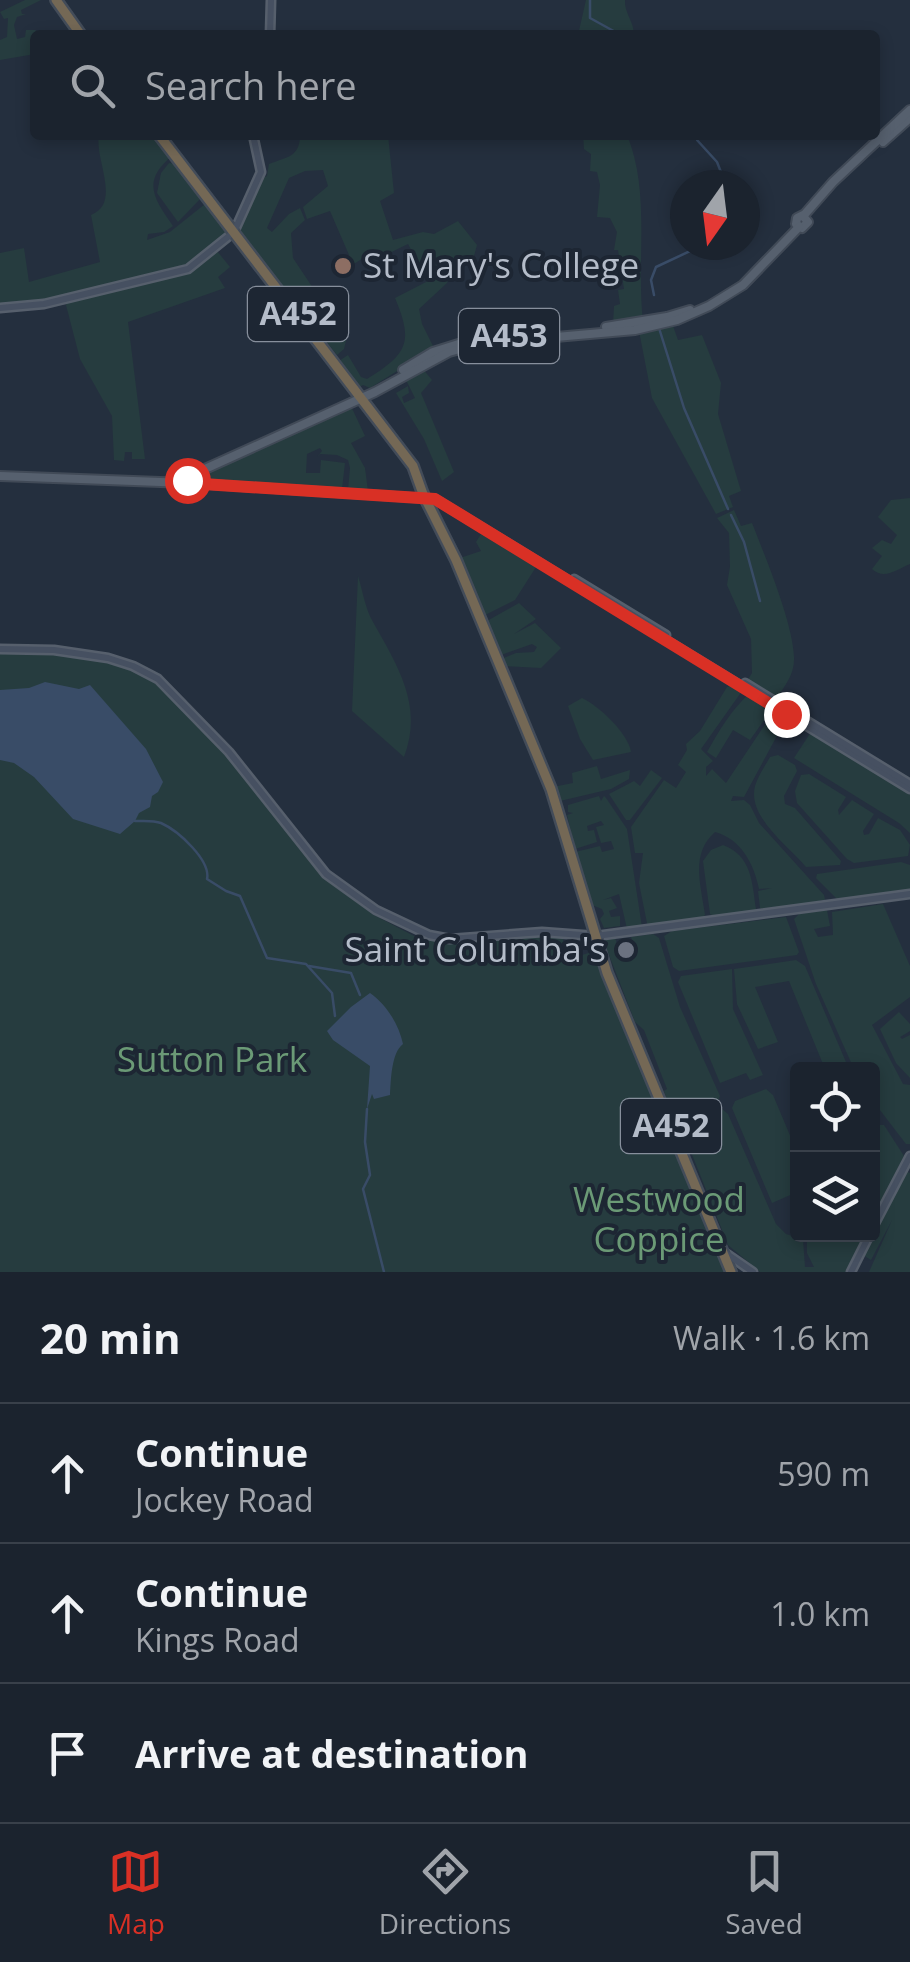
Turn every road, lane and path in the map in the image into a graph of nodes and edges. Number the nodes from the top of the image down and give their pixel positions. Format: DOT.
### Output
graph roads {
  1 [pos="56,0"];
  2 [pos="271,0"];
  3 [pos="78,30"];
  4 [pos="270,30"];
  5 [pos="910,110"];
  6 [pos="910,118"];
  7 [pos="880,138"];
  8 [pos="163,140"];
  9 [pos="255,140"];
  10 [pos="878,140"];
  11 [pos="805,217"];
  12 [pos="234,232"];
  13 [pos="0,308"];
  14 [pos="477,342"];
  15 [pos="365,401"];
  16 [pos="0,476"];
  17 [pos="182,481"];
  18 [pos="426,496"];
  19 [pos="0,649"];
  20 [pos="910,786"];
  21 [pos="910,894"];
  22 [pos="598,936"];
  23 [pos="910,1156"];
  24 [pos="880,1214"];
  25 [pos="866,1242"];
  26 [pos="727,1255"];
  27 [pos="731,1272"];
  28 [pos="753,1272"];
  29 [pos="850,1272"];
  1 -- 3 [label="highway"];
  2 -- 4 [label="street"];
  5 -- 7 [label="main road"];
  6 -- 11 [label="main road"];
  8 -- 12 [label="highway, A452"];
  9 -- 12 [label="street"];
  10 -- 11 [label="main road"];
  11 -- 14 [label="main road, A453"];
  12 -- 13 [label="street"];
  12 -- 15 [label="highway, A452"];
  14 -- 15 [label="main road, A453"];
  14 -- 15 [label="main road, A453"];
  15 -- 17 [label="main road, A453"];
  15 -- 18 [label="highway, A452"];
  16 -- 17 [label="main road, A453"];
  17 -- 18 [label="street"];
  18 -- 20 [label="street"];
  18 -- 22 [label="highway, A452"];
  19 -- 22 [label="street"];
  21 -- 22 [label="street"];
  22 -- 26 [label="highway, A452"];
  23 -- 24 [label="street"];
  25 -- 29 [label="street"];
  26 -- 27 [label="highway, A452"];
  26 -- 28 [label="street"];
}
